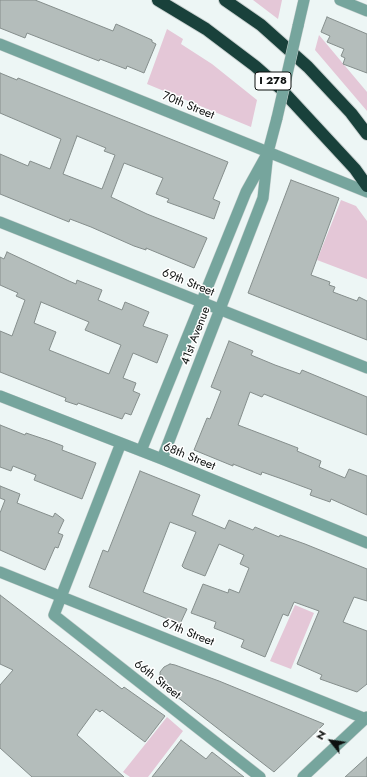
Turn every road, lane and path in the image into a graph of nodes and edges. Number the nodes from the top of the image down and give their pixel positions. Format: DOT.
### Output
graph roads {
  1 [pos="158,0"];
  2 [pos="225,0"];
  3 [pos="304,0"];
  4 [pos="340,0"];
  5 [pos="367,11"];
  6 [pos="0,44"];
  7 [pos="367,134"];
  8 [pos="268,152"];
  9 [pos="367,186"];
  10 [pos="367,192"];
  11 [pos="0,222"];
  12 [pos="202,302"];
  13 [pos="221,310"];
  14 [pos="367,368"];
  15 [pos="0,396"];
  16 [pos="121,443"];
  17 [pos="141,451"];
  18 [pos="162,459"];
  19 [pos="367,543"];
  20 [pos="0,572"];
  21 [pos="61,596"];
  22 [pos="366,718"];
  23 [pos="260,777"];
  24 [pos="303,777"];
  1 -- 9 [label="highway, I 278"];
  2 -- 7 [label="highway, I 278"];
  3 -- 8 [label="street, 41st Avenue, bridge"];
  4 -- 5 [label="street"];
  6 -- 8 [label="street, 70th Street"];
  8 -- 10 [label="street, 70th Street"];
  8 -- 12 [label="street, 41st Avenue"];
  8 -- 13 [label="street, 41st Avenue"];
  11 -- 12 [label="street, 69th Street"];
  12 -- 13 [label="street, 69th Street"];
  12 -- 17 [label="street, 41st Avenue"];
  13 -- 14 [label="street, 69th Street"];
  13 -- 18 [label="street, 41st Avenue"];
  15 -- 16 [label="street, 68th Street"];
  16 -- 17 [label="street, 68th Street"];
  16 -- 21 [label="street"];
  17 -- 18 [label="street, 68th Street"];
  18 -- 19 [label="street, 68th Street"];
  20 -- 21 [label="street, 67th Street"];
  21 -- 22 [label="street, 67th Street"];
  21 -- 23 [label="street, 66th Street"];
  22 -- 24 [label="street"];
}
